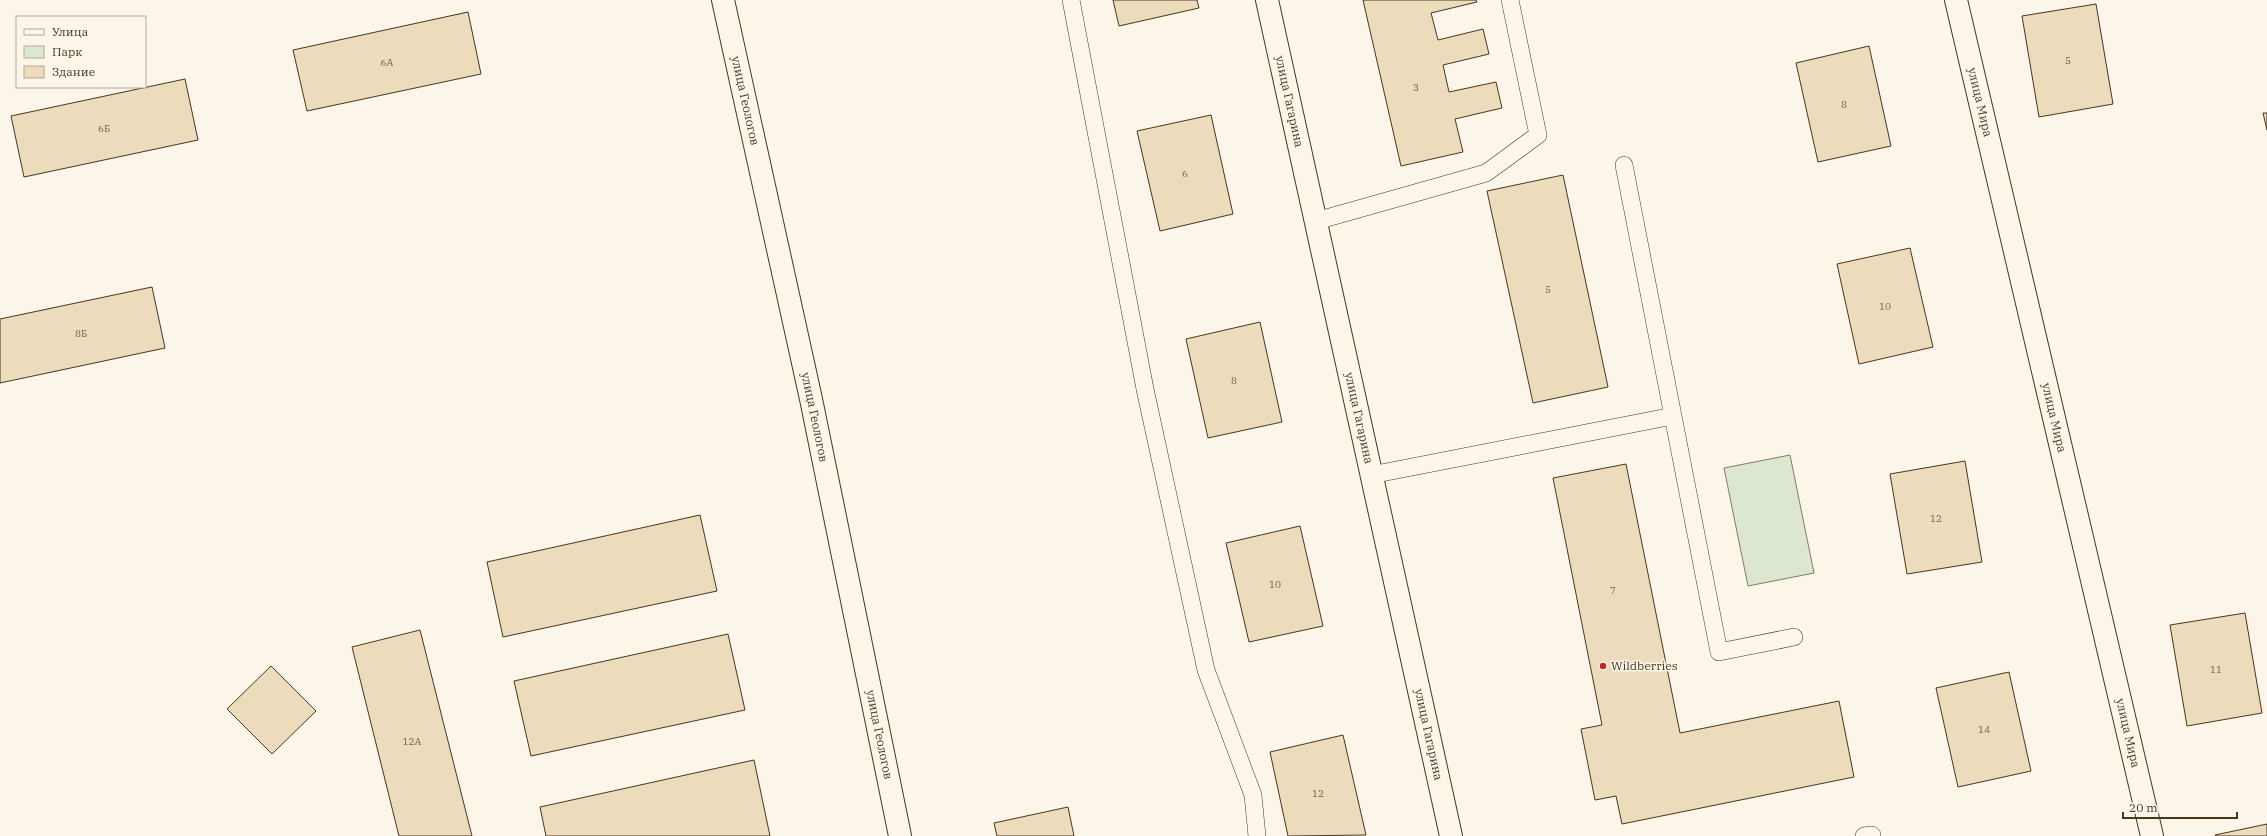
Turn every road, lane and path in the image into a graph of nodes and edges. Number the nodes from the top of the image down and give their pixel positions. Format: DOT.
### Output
graph roads {
  1 [pos="723,0"];
  2 [pos="1071,0"];
  3 [pos="1267,0"];
  4 [pos="1510,0"];
  5 [pos="1956,0"];
  6 [pos="1624,166"];
  7 [pos="1316,221"];
  8 [pos="1673,416"];
  9 [pos="1371,475"];
  10 [pos="1794,637"];
  11 [pos="900,836"];
  12 [pos="1258,836"];
  13 [pos="1451,836"];
  14 [pos="2152,836"];
  1 -- 11 [label="street, улица Геологов"];
  2 -- 12 [label="lane"];
  3 -- 7 [label="street, улица Гагарина"];
  4 -- 7 [label="lane"];
  5 -- 14 [label="street, улица Мира"];
  6 -- 8 [label="lane"];
  7 -- 9 [label="street, улица Гагарина"];
  8 -- 9 [label="lane"];
  8 -- 10 [label="lane"];
  9 -- 13 [label="street, улица Гагарина"];
}
